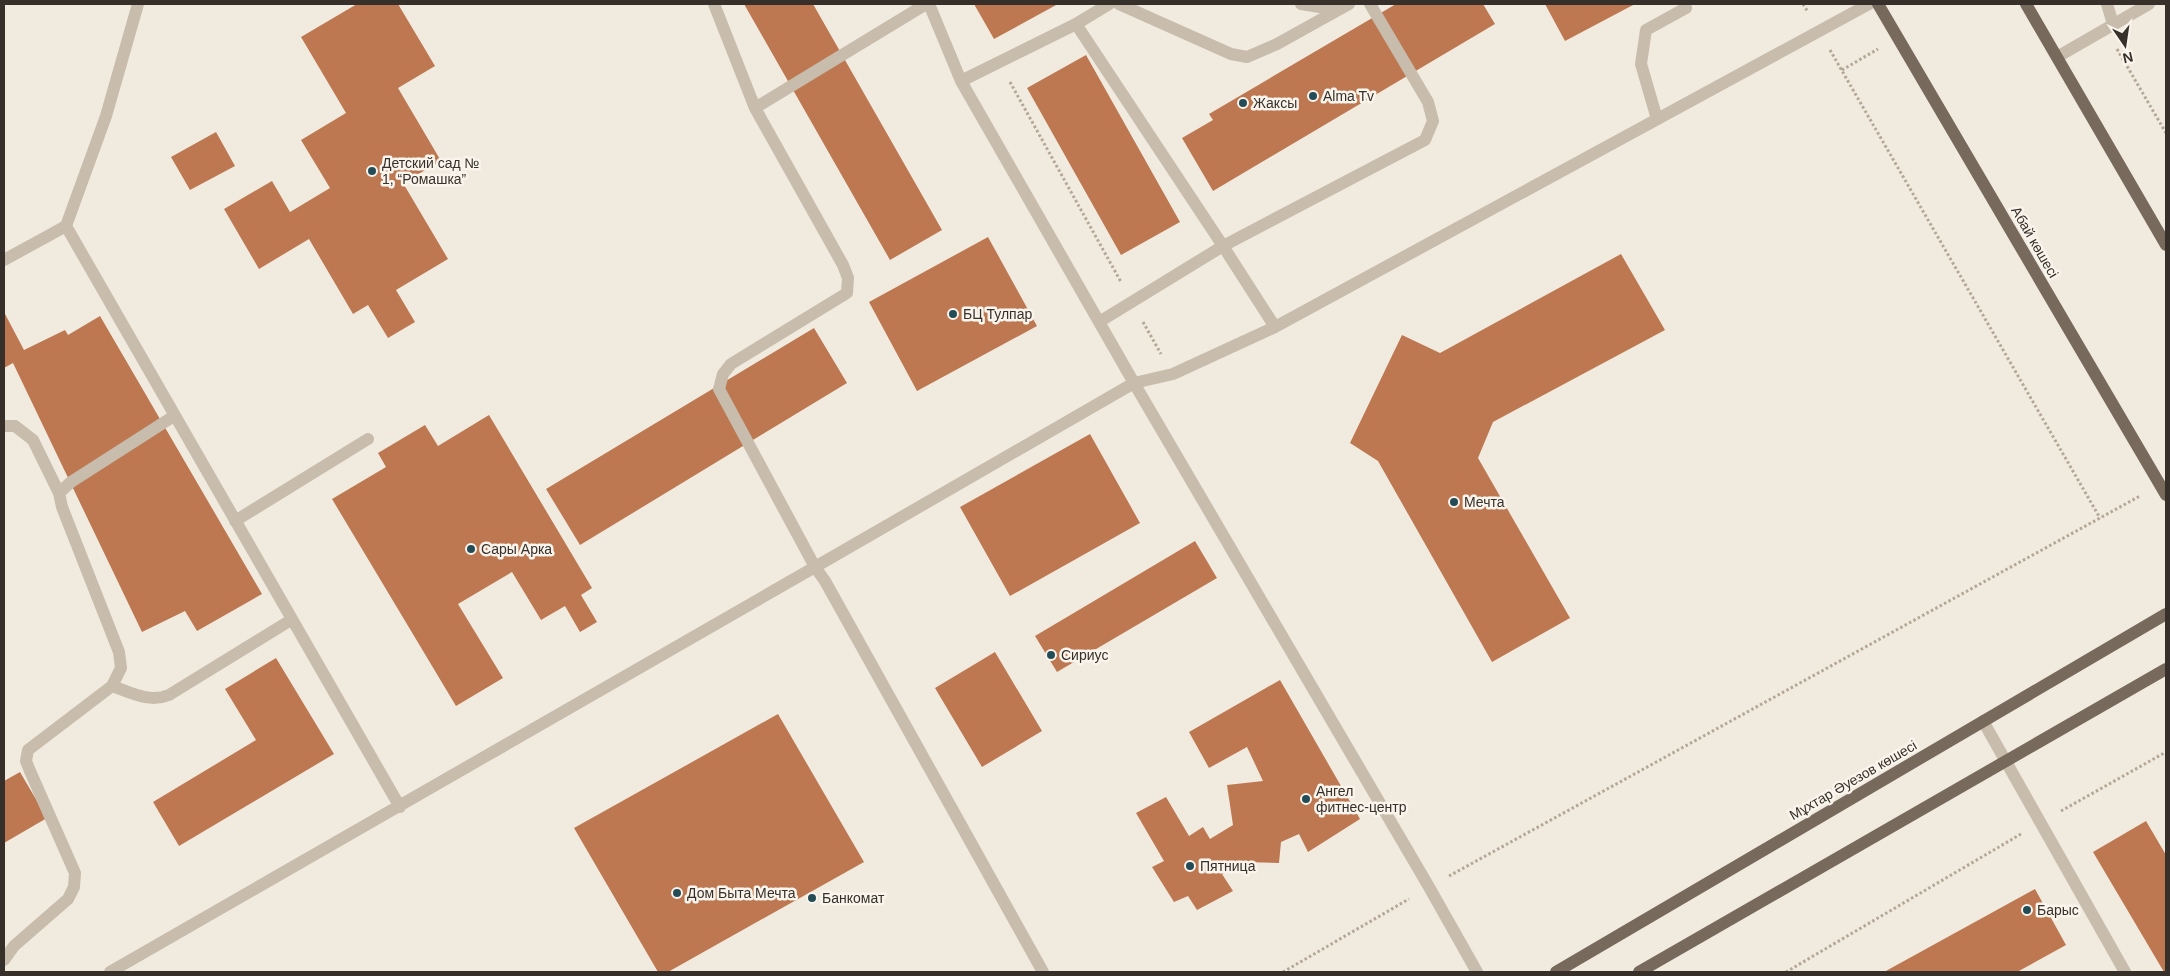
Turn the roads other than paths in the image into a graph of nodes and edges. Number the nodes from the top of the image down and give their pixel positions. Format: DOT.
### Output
graph roads {
  1 [pos="138,4"];
  2 [pos="714,4"];
  3 [pos="928,4"];
  4 [pos="1109,4"];
  5 [pos="1119,4"];
  6 [pos="1301,4"];
  7 [pos="1370,4"];
  8 [pos="1868,4"];
  9 [pos="1878,4"];
  10 [pos="2026,4"];
  11 [pos="2107,4"];
  12 [pos="2148,4"];
  13 [pos="1343,7"];
  14 [pos="1686,8"];
  15 [pos="1076,24"];
  16 [pos="2109,27"];
  17 [pos="2057,57"];
  18 [pos="961,81"];
  19 [pos="755,108"];
  20 [pos="1657,119"];
  21 [pos="66,226"];
  22 [pos="2166,244"];
  23 [pos="1224,246"];
  24 [pos="4,260"];
  25 [pos="1099,322"];
  26 [pos="1275,327"];
  27 [pos="1134,383"];
  28 [pos="174,416"];
  29 [pos="4,426"];
  30 [pos="368,440"];
  31 [pos="2163,490"];
  32 [pos="60,493"];
  33 [pos="235,521"];
  34 [pos="815,567"];
  35 [pos="2166,614"];
  36 [pos="291,620"];
  37 [pos="2166,669"];
  38 [pos="112,686"];
  39 [pos="1983,721"];
  40 [pos="2006,762"];
  41 [pos="400,807"];
  42 [pos="4,960"];
  43 [pos="110,972"];
  44 [pos="1043,972"];
  45 [pos="1477,972"];
  46 [pos="1556,972"];
  47 [pos="1639,972"];
  48 [pos="2125,972"];
  1 -- 21 [label="lane"];
  2 -- 19 [label="lane"];
  3 -- 18 [label="lane"];
  3 -- 19 [label="lane"];
  4 -- 15 [label="lane"];
  5 -- 13 [label="lane"];
  6 -- 13 [label="lane"];
  7 -- 23 [label="lane"];
  8 -- 20 [label="lane"];
  9 -- 31 [label="main road, Абай көшесі"];
  10 -- 17 [label="main road"];
  11 -- 16 [label="lane"];
  12 -- 16 [label="lane"];
  14 -- 20 [label="lane"];
  15 -- 18 [label="lane"];
  15 -- 23 [label="lane"];
  16 -- 17 [label="lane"];
  17 -- 22 [label="main road"];
  18 -- 25 [label="lane"];
  19 -- 34 [label="lane"];
  20 -- 26 [label="lane"];
  21 -- 24 [label="lane"];
  21 -- 28 [label="lane"];
  23 -- 25 [label="lane"];
  23 -- 26 [label="lane"];
  25 -- 27 [label="lane"];
  26 -- 27 [label="lane"];
  27 -- 34 [label="lane"];
  27 -- 45 [label="lane"];
  28 -- 32 [label="lane"];
  28 -- 33 [label="lane"];
  29 -- 32 [label="lane"];
  30 -- 33 [label="lane"];
  32 -- 38 [label="lane"];
  33 -- 36 [label="lane"];
  34 -- 41 [label="lane"];
  34 -- 44 [label="lane"];
  35 -- 39 [label="main road, Мұхтар Әуезов көшесі"];
  36 -- 38 [label="lane"];
  36 -- 41 [label="lane"];
  37 -- 40 [label="main road"];
  38 -- 42 [label="lane"];
  39 -- 40 [label="lane"];
  39 -- 46 [label="main road, Мұхтар Әуезов көшесі"];
  40 -- 47 [label="main road"];
  40 -- 48 [label="lane"];
  41 -- 43 [label="lane"];
}
